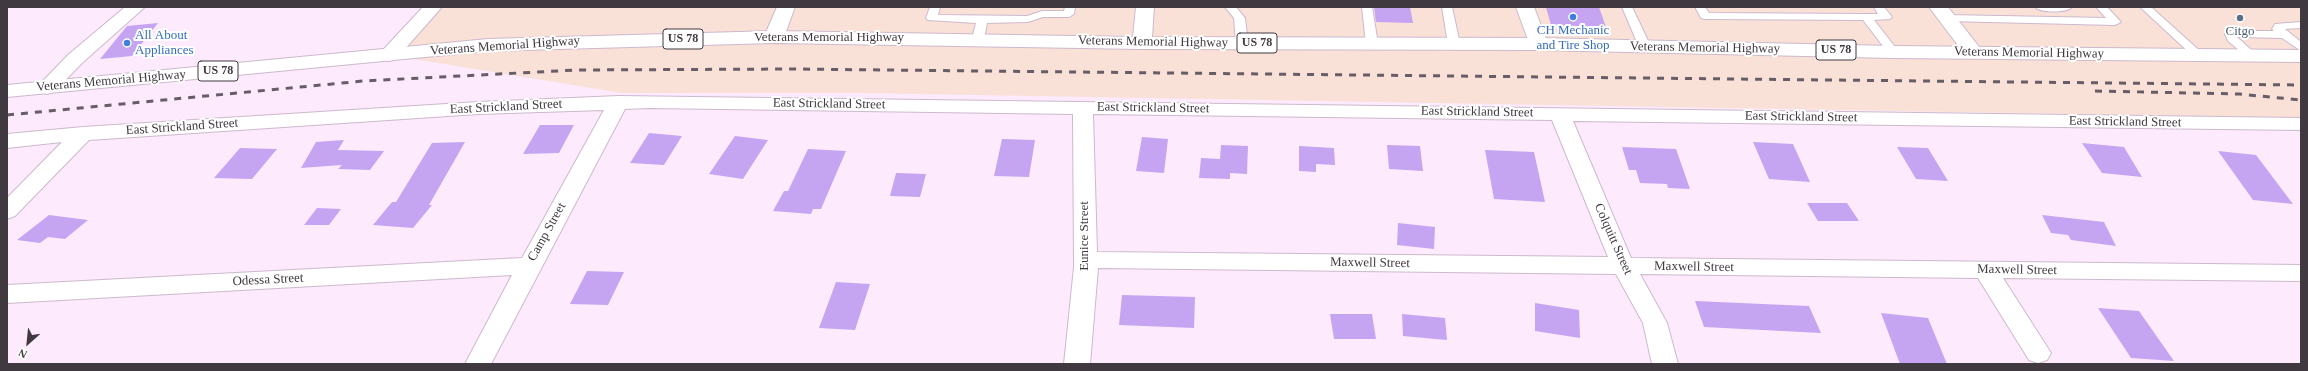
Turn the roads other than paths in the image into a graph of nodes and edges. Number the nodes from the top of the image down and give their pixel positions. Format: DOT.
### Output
graph roads {
  1 [pos="136,7"];
  2 [pos="433,7"];
  3 [pos="786,7"];
  4 [pos="935,7"];
  5 [pos="1070,7"];
  6 [pos="1145,7"];
  7 [pos="1230,7"];
  8 [pos="1367,7"];
  9 [pos="1447,7"];
  10 [pos="1525,7"];
  11 [pos="1627,7"];
  12 [pos="1700,7"];
  13 [pos="1879,7"];
  14 [pos="2040,7"];
  15 [pos="2067,7"];
  16 [pos="2101,7"];
  17 [pos="2145,7"];
  18 [pos="1943,13"];
  19 [pos="1866,17"];
  20 [pos="982,20"];
  21 [pos="2301,25"];
  22 [pos="2286,35"];
  23 [pos="774,37"];
  24 [pos="978,39"];
  25 [pos="1142,43"];
  26 [pos="1242,43"];
  27 [pos="1372,44"];
  28 [pos="1454,44"];
  29 [pos="1538,44"];
  30 [pos="1645,47"];
  31 [pos="2301,48"];
  32 [pos="1893,52"];
  33 [pos="1973,52"];
  34 [pos="2196,54"];
  35 [pos="389,55"];
  36 [pos="2250,55"];
  37 [pos="2301,56"];
  38 [pos="47,88"];
  39 [pos="7,92"];
  40 [pos="619,102"];
  41 [pos="1083,107"];
  42 [pos="1560,114"];
  43 [pos="2301,124"];
  44 [pos="83,134"];
  45 [pos="7,141"];
  46 [pos="7,211"];
  47 [pos="1086,260"];
  48 [pos="529,266"];
  49 [pos="1623,266"];
  50 [pos="1985,270"];
  51 [pos="2301,273"];
  52 [pos="7,294"];
  53 [pos="2038,353"];
  54 [pos="478,364"];
  55 [pos="1077,364"];
  56 [pos="1665,364"];
  1 -- 38 [label="street"];
  2 -- 35 [label="street"];
  3 -- 23 [label="street"];
  4 -- 20 [label="lane"];
  5 -- 20 [label="lane"];
  6 -- 25 [label="street"];
  7 -- 26 [label="lane"];
  8 -- 27 [label="lane"];
  9 -- 28 [label="lane"];
  10 -- 29 [label="street"];
  11 -- 30 [label="lane"];
  12 -- 19 [label="lane"];
  13 -- 19 [label="lane"];
  14 -- 15 [label="lane"];
  16 -- 18 [label="lane"];
  17 -- 34 [label="lane"];
  18 -- 33 [label="street"];
  19 -- 32 [label="lane"];
  20 -- 24 [label="lane"];
  21 -- 22 [label="lane"];
  22 -- 31 [label="lane"];
  22 -- 36 [label="lane"];
  23 -- 24 [label="street, Veterans Memorial Highway / US 78"];
  23 -- 35 [label="street, Veterans Memorial Highway / US 78"];
  24 -- 25 [label="street, Veterans Memorial Highway / US 78"];
  25 -- 26 [label="street, Veterans Memorial Highway / US 78"];
  26 -- 27 [label="street, Veterans Memorial Highway / US 78"];
  27 -- 28 [label="street, Veterans Memorial Highway / US 78"];
  28 -- 29 [label="street, Veterans Memorial Highway / US 78"];
  29 -- 30 [label="street, Veterans Memorial Highway / US 78"];
  30 -- 32 [label="street, Veterans Memorial Highway / US 78"];
  32 -- 33 [label="street, Veterans Memorial Highway / US 78"];
  33 -- 34 [label="street, Veterans Memorial Highway / US 78"];
  34 -- 36 [label="street, Veterans Memorial Highway / US 78"];
  35 -- 38 [label="street, Veterans Memorial Highway / US 78"];
  36 -- 37 [label="street, Veterans Memorial Highway / US 78"];
  38 -- 39 [label="street, Veterans Memorial Highway / US 78"];
  40 -- 41 [label="street, East Strickland Street"];
  40 -- 44 [label="street, East Strickland Street"];
  40 -- 48 [label="street, Camp Street"];
  41 -- 42 [label="street, East Strickland Street"];
  41 -- 47 [label="street, Eunice Street"];
  42 -- 43 [label="street, East Strickland Street"];
  42 -- 49 [label="street, Colquitt Street"];
  44 -- 45 [label="street, East Strickland Street"];
  44 -- 46 [label="street"];
  47 -- 49 [label="street, Maxwell Street"];
  47 -- 55 [label="street, Eunice Street"];
  48 -- 52 [label="street, Odessa Street"];
  48 -- 54 [label="street, Camp Street"];
  49 -- 50 [label="street, Maxwell Street"];
  49 -- 56 [label="street, Colquitt Street"];
  50 -- 51 [label="street, Maxwell Street"];
  50 -- 53 [label="street"];
}
